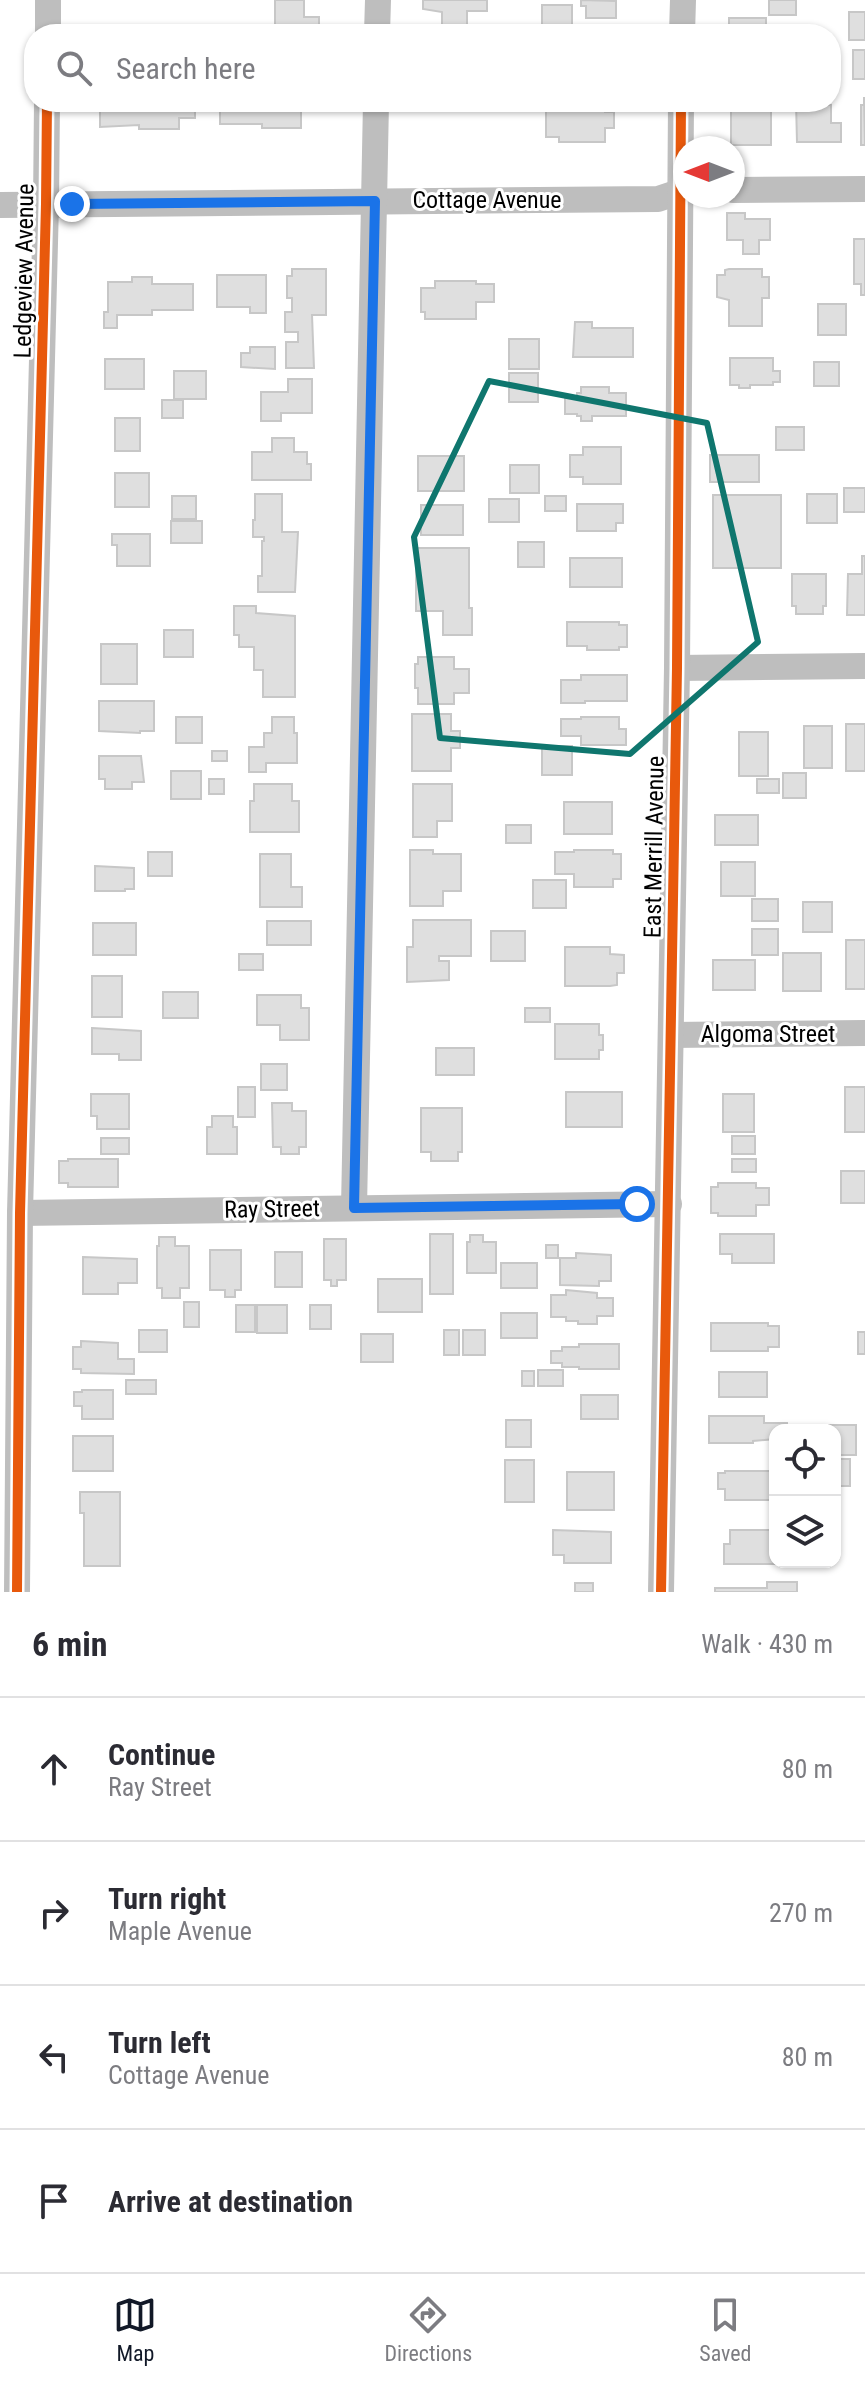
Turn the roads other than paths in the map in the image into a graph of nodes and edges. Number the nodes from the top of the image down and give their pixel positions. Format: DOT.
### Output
graph roads {
  1 [pos="48,0"];
  2 [pos="378,0"];
  3 [pos="683,0"];
  4 [pos="48,24"];
  5 [pos="377,24"];
  6 [pos="682,24"];
  7 [pos="47,112"];
  8 [pos="376,112"];
  9 [pos="681,112"];
  10 [pos="682,136"];
  11 [pos="865,189"];
  12 [pos="745,190"];
  13 [pos="673,194"];
  14 [pos="375,201"];
  15 [pos="46,204"];
  16 [pos="0,205"];
  17 [pos="683,208"];
  18 [pos="865,666"];
  19 [pos="677,668"];
  20 [pos="865,1033"];
  21 [pos="671,1035"];
  22 [pos="669,1204"];
  23 [pos="354,1208"];
  24 [pos="20,1213"];
  25 [pos="17,1592"];
  26 [pos="661,1592"];
  1 -- 4 [label="street"];
  2 -- 5 [label="street"];
  3 -- 6 [label="street"];
  7 -- 15 [label="street, Ledgeview Avenue"];
  8 -- 14 [label="street"];
  9 -- 10 [label="street, East Merrill Avenue"];
  11 -- 12 [label="street"];
  13 -- 14 [label="street, Cottage Avenue"];
  14 -- 15 [label="street, Cottage Avenue"];
  14 -- 23 [label="street"];
  15 -- 16 [label="street, Cottage Avenue"];
  15 -- 24 [label="street, Ledgeview Avenue"];
  17 -- 19 [label="street, East Merrill Avenue"];
  18 -- 19 [label="street"];
  19 -- 21 [label="street, East Merrill Avenue"];
  20 -- 21 [label="street, Algoma Street"];
  21 -- 22 [label="street, East Merrill Avenue"];
  22 -- 23 [label="street, Ray Street"];
  22 -- 26 [label="street, East Merrill Avenue"];
  23 -- 24 [label="street, Ray Street"];
  24 -- 25 [label="street, Ledgeview Avenue"];
}
